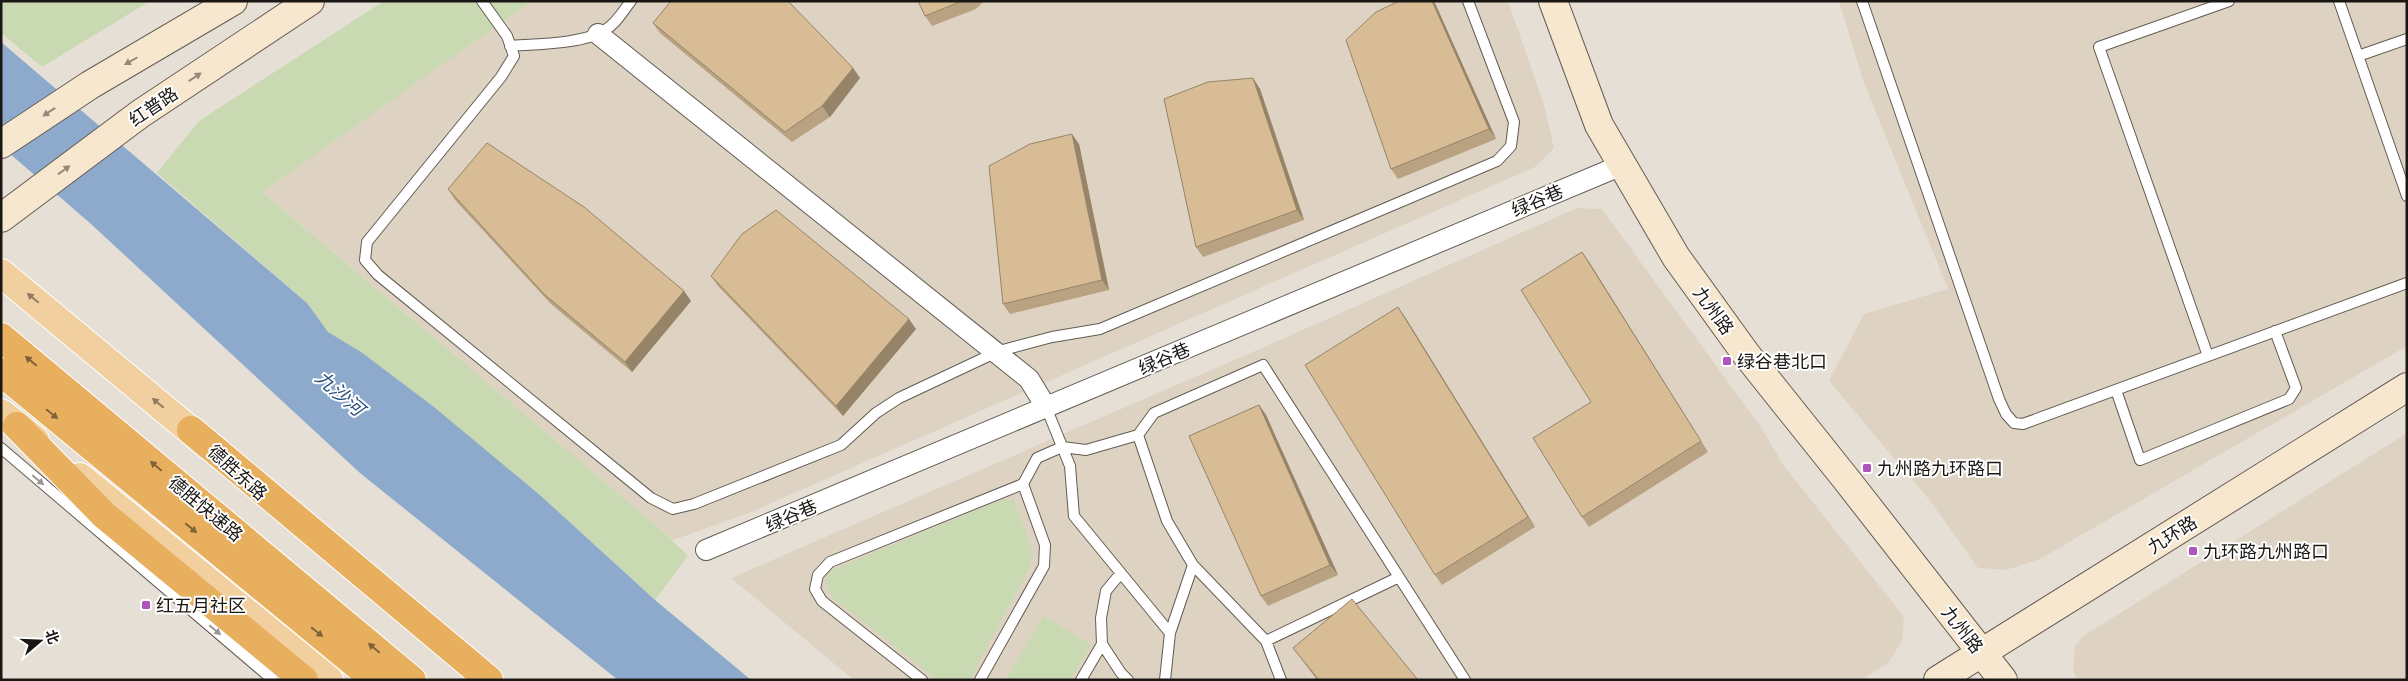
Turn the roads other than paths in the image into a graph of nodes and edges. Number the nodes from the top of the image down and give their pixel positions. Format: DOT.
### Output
graph roads {
  1 [pos="233,1"];
  2 [pos="310,1"];
  3 [pos="482,1"];
  4 [pos="630,1"];
  5 [pos="1468,1"];
  6 [pos="1552,1"];
  7 [pos="1862,1"];
  8 [pos="2229,1"];
  9 [pos="2339,1"];
  10 [pos="598,34"];
  11 [pos="2407,39"];
  12 [pos="510,46"];
  13 [pos="2358,56"];
  14 [pos="1,144"];
  15 [pos="1622,165"];
  16 [pos="2407,196"];
  17 [pos="1,218"];
  18 [pos="1,272"];
  19 [pos="2407,283"];
  20 [pos="2275,331"];
  21 [pos="1,336"];
  22 [pos="996,353"];
  23 [pos="2208,356"];
  24 [pos="1,372"];
  25 [pos="2407,387"];
  26 [pos="2116,390"];
  27 [pos="1046,407"];
  28 [pos="9,419"];
  29 [pos="191,430"];
  30 [pos="1138,434"];
  31 [pos="1062,447"];
  32 [pos="1,448"];
  33 [pos="1023,484"];
  34 [pos="706,550"];
  35 [pos="1193,565"];
  36 [pos="1120,573"];
  37 [pos="1399,577"];
  38 [pos="1170,633"];
  39 [pos="1266,641"];
  40 [pos="1102,644"];
  41 [pos="1981,653"];
  42 [pos="273,680"];
  43 [pos="304,680"];
  44 [pos="329,680"];
  45 [pos="375,680"];
  46 [pos="412,680"];
  47 [pos="469,680"];
  48 [pos="489,680"];
  49 [pos="922,680"];
  50 [pos="980,680"];
  51 [pos="1081,680"];
  52 [pos="1128,680"];
  53 [pos="1165,680"];
  54 [pos="1281,680"];
  55 [pos="1465,680"];
  56 [pos="1938,680"];
  57 [pos="2003,680"];
  1 -- 14 [label="street, one-way"];
  17 -- 2 [label="street, 红普路, one-way"];
  3 -- 12 [label="lane"];
  4 -- 10 [label="lane"];
  5 -- 22 [label="lane"];
  6 -- 15 [label="street, 九州路"];
  7 -- 26 [label="lane"];
  8 -- 23 [label="lane"];
  9 -- 13 [label="lane"];
  10 -- 12 [label="lane"];
  10 -- 22 [label="street"];
  11 -- 13 [label="lane"];
  12 -- 22 [label="lane"];
  13 -- 16 [label="lane"];
  15 -- 27 [label="street, 绿谷巷"];
  15 -- 41 [label="street, 九州路"];
  29 -- 18 [label="main road, 德胜东路, one-way"];
  19 -- 20 [label="lane"];
  20 -- 23 [label="lane"];
  20 -- 26 [label="lane"];
  46 -- 21 [label="highway, 德胜快速路, one-way"];
  22 -- 27 [label="street"];
  23 -- 26 [label="lane"];
  24 -- 45 [label="highway, 德胜快速路, one-way"];
  25 -- 41 [label="street, 九环路"];
  27 -- 31 [label="lane"];
  27 -- 34 [label="street, 绿谷巷"];
  28 -- 43 [label="highway"];
  28 -- 44 [label="main road"];
  29 -- 47 [label="main road, 德胜东路"];
  29 -- 48 [label="highway"];
  30 -- 31 [label="lane"];
  30 -- 35 [label="lane"];
  30 -- 37 [label="lane"];
  31 -- 33 [label="lane"];
  31 -- 36 [label="lane"];
  32 -- 42 [label="lane, one-way"];
  33 -- 49 [label="lane"];
  33 -- 50 [label="lane"];
  35 -- 38 [label="lane"];
  35 -- 39 [label="lane"];
  36 -- 38 [label="lane"];
  36 -- 40 [label="lane"];
  37 -- 39 [label="lane"];
  37 -- 55 [label="lane"];
  38 -- 53 [label="lane"];
  39 -- 54 [label="lane"];
  40 -- 51 [label="lane"];
  40 -- 52 [label="lane"];
  41 -- 56 [label="street, 九环路"];
  41 -- 57 [label="street, 九州路"];
}
